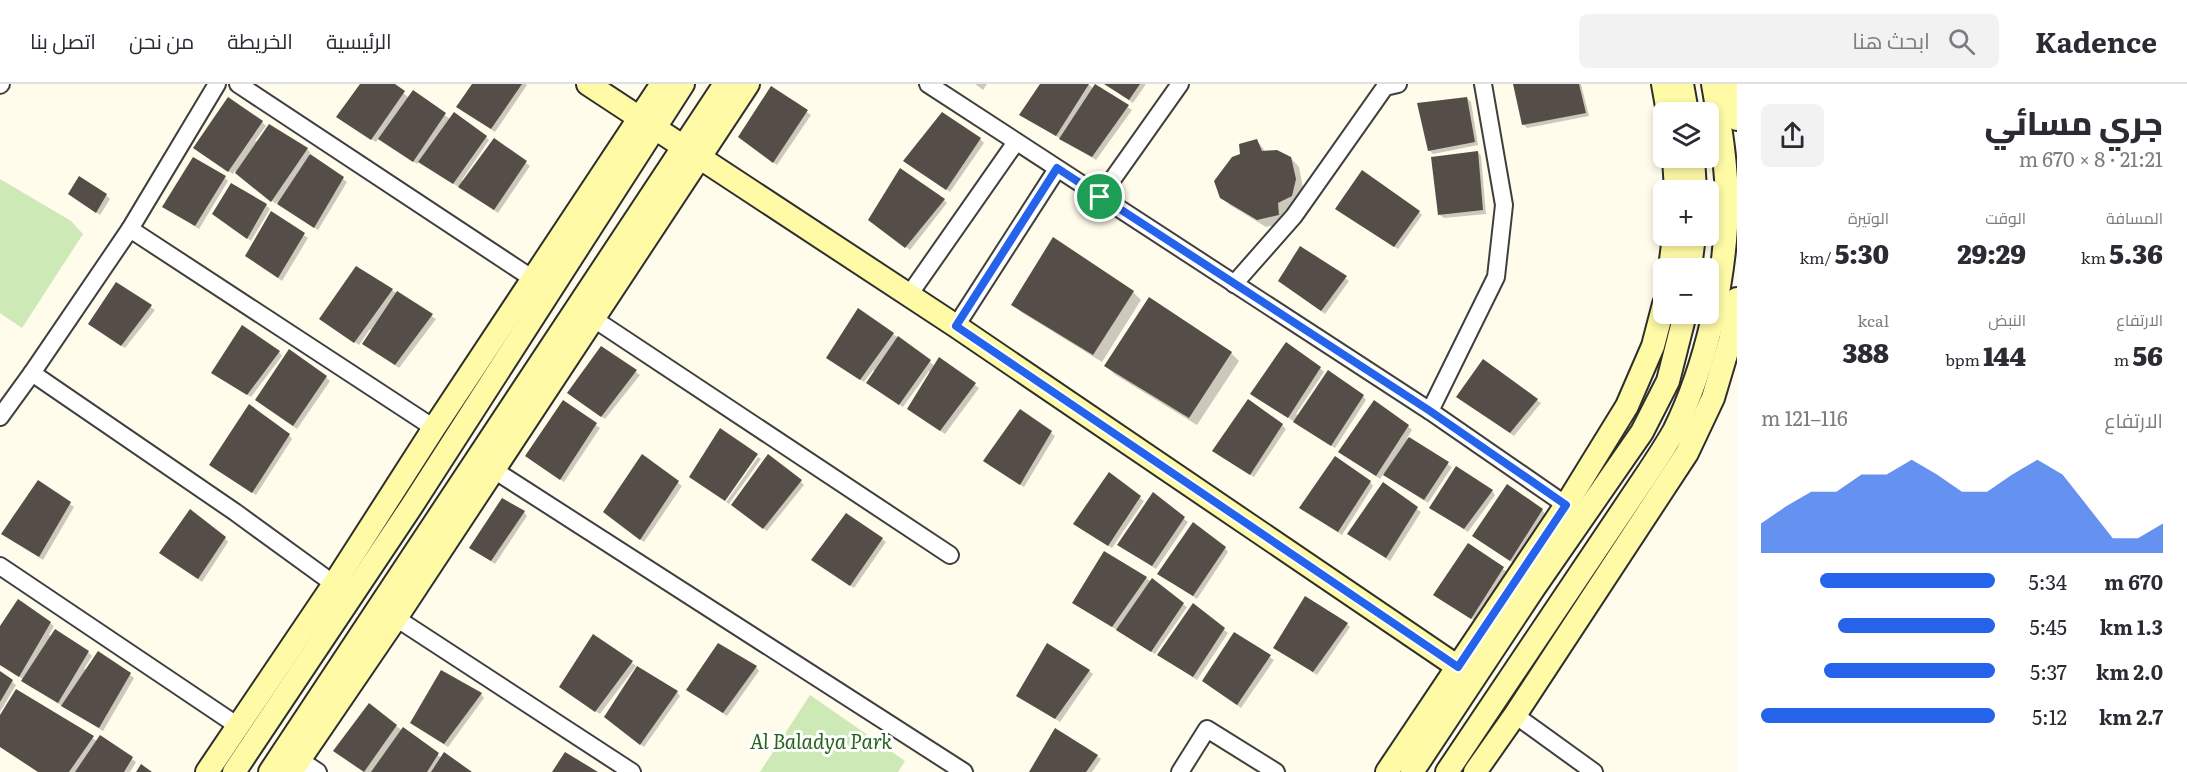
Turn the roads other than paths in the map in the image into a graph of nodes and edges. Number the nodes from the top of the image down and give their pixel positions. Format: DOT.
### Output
graph roads {
  1 [pos="217,84"];
  2 [pos="238,84"];
  3 [pos="588,84"];
  4 [pos="662,84"];
  5 [pos="682,84"];
  6 [pos="725,84"];
  7 [pos="748,84"];
  8 [pos="928,84"];
  9 [pos="1180,84"];
  10 [pos="1398,84"];
  11 [pos="1483,84"];
  12 [pos="1663,84"];
  13 [pos="1682,84"];
  14 [pos="1713,84"];
  15 [pos="1734,84"];
  16 [pos="1666,102"];
  17 [pos="1685,102"];
  18 [pos="1737,119"];
  19 [pos="646,123"];
  20 [pos="1016,142"];
  21 [pos="691,152"];
  22 [pos="1057,168"];
  23 [pos="1100,197"];
  24 [pos="130,229"];
  25 [pos="533,279"];
  26 [pos="1233,284"];
  27 [pos="909,296"];
  28 [pos="1737,299"];
  29 [pos="594,320"];
  30 [pos="1659,324"];
  31 [pos="1682,324"];
  32 [pos="956,326"];
  33 [pos="32,373"];
  34 [pos="1430,411"];
  35 [pos="0,417"];
  36 [pos="434,428"];
  37 [pos="494,470"];
  38 [pos="1566,505"];
  39 [pos="950,555"];
  40 [pos="0,566"];
  41 [pos="334,584"];
  42 [pos="396,618"];
  43 [pos="1458,667"];
  44 [pos="1515,715"];
  45 [pos="238,726"];
  46 [pos="303,768"];
  47 [pos="207,772"];
  48 [pos="234,772"];
  49 [pos="270,772"];
  50 [pos="632,772"];
  51 [pos="964,772"];
  52 [pos="1180,772"];
  53 [pos="1276,772"];
  54 [pos="1387,772"];
  55 [pos="1412,772"];
  56 [pos="1447,772"];
  57 [pos="1475,772"];
  58 [pos="1594,772"];
  1 -- 24 [label="street"];
  2 -- 25 [label="street"];
  3 -- 19 [label="main road"];
  4 -- 19 [label="main road"];
  5 -- 19 [label="main road"];
  6 -- 21 [label="main road"];
  7 -- 21 [label="main road"];
  8 -- 20 [label="street"];
  9 -- 23 [label="street"];
  10 -- 26 [label="street"];
  11 -- 34 [label="street"];
  12 -- 16 [label="main road"];
  13 -- 17 [label="main road"];
  14 -- 56 [label="main road"];
  15 -- 18 [label="main road"];
  19 -- 21 [label="main road"];
  19 -- 25 [label="main road"];
  19 -- 48 [label="main road"];
  20 -- 22 [label="street"];
  20 -- 27 [label="street"];
  21 -- 27 [label="main road"];
  21 -- 29 [label="main road"];
  21 -- 49 [label="main road"];
  22 -- 23 [label="street"];
  22 -- 32 [label="street"];
  23 -- 26 [label="street"];
  24 -- 33 [label="street"];
  24 -- 36 [label="street"];
  25 -- 36 [label="main road"];
  26 -- 34 [label="street"];
  27 -- 32 [label="main road"];
  28 -- 44 [label="main road"];
  29 -- 37 [label="main road"];
  29 -- 39 [label="street"];
  30 -- 38 [label="main road"];
  31 -- 55 [label="main road"];
  32 -- 43 [label="main road"];
  33 -- 35 [label="street"];
  33 -- 41 [label="street"];
  34 -- 38 [label="street"];
  36 -- 41 [label="main road"];
  37 -- 42 [label="main road"];
  37 -- 51 [label="street"];
  38 -- 43 [label="main road"];
  40 -- 45 [label="street"];
  41 -- 45 [label="main road"];
  42 -- 46 [label="main road"];
  42 -- 50 [label="street"];
  43 -- 54 [label="main road"];
  44 -- 57 [label="main road"];
  44 -- 58 [label="street"];
  45 -- 47 [label="main road"];
  52 -- 53 [label="street"];
}
